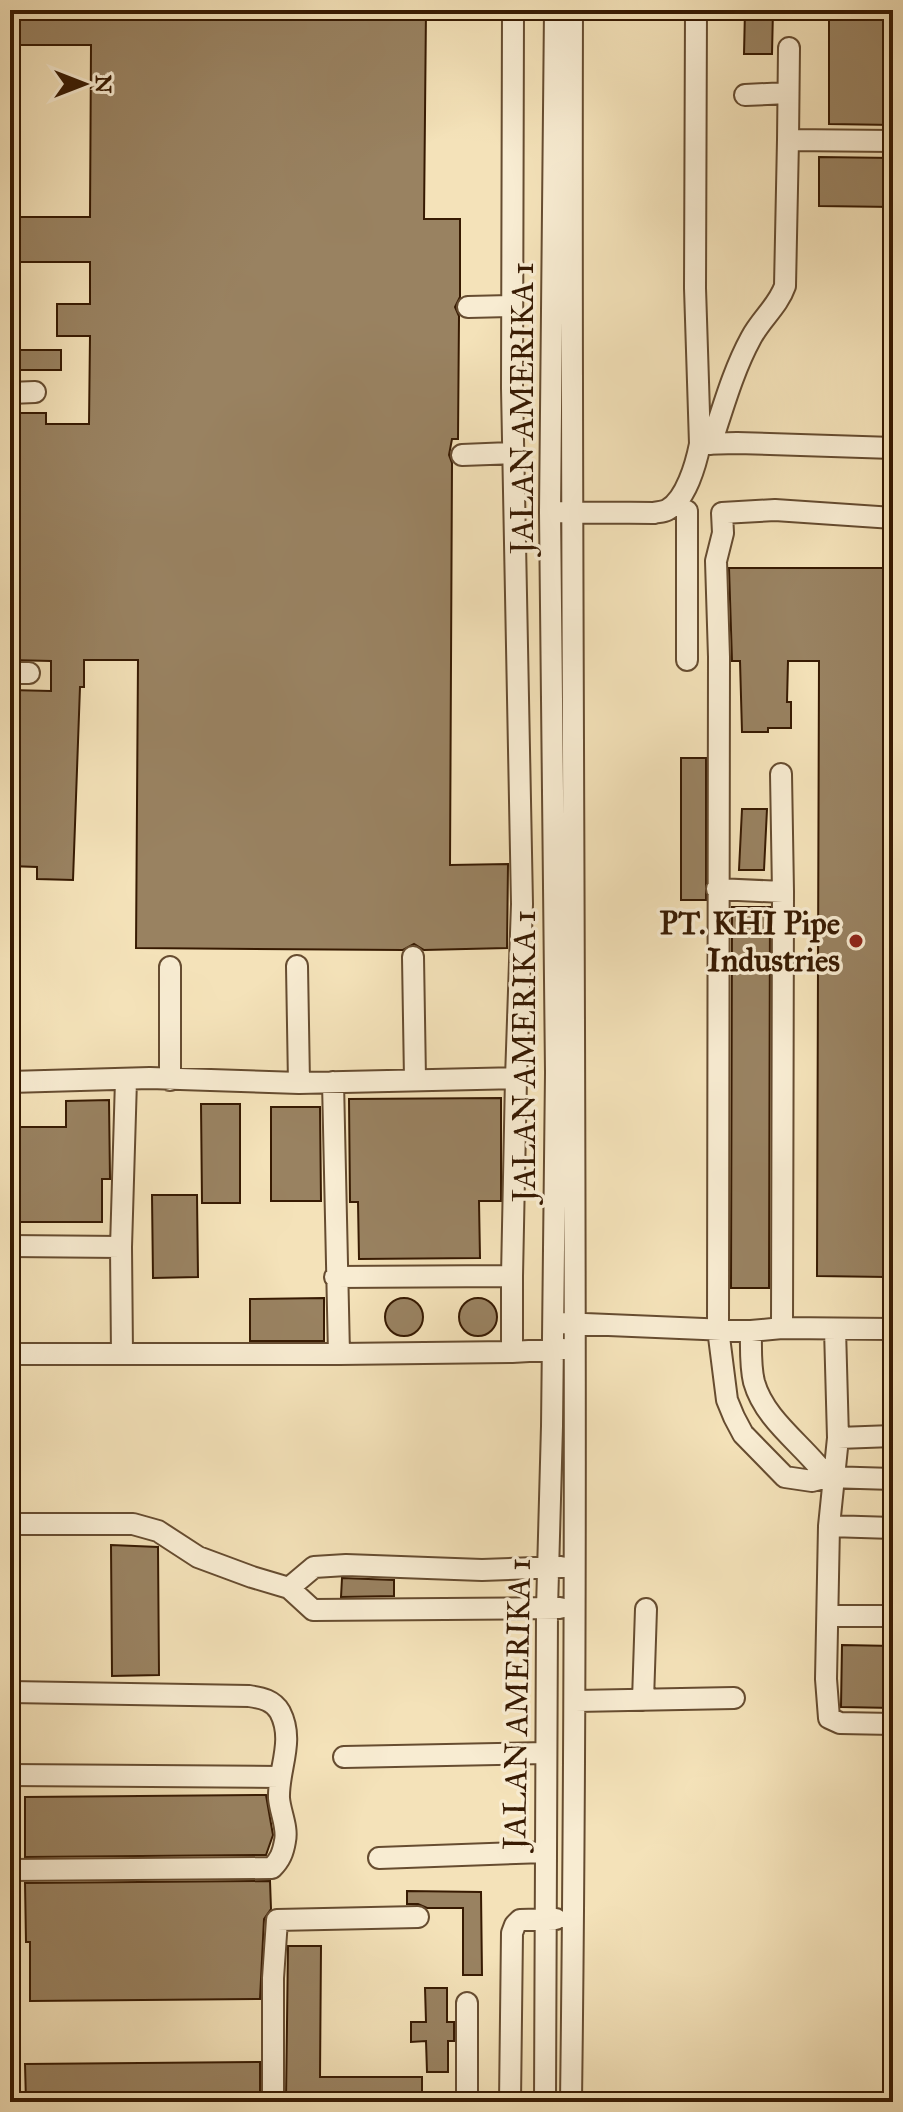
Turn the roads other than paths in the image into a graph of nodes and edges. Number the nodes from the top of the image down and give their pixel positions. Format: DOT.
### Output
graph roads {
  1 [pos="513,10"];
  2 [pos="555,10"];
  3 [pos="572,10"];
  4 [pos="696,10"];
  5 [pos="789,48"];
  6 [pos="788,93"];
  7 [pos="745,95"];
  8 [pos="788,140"];
  9 [pos="893,141"];
  10 [pos="512,306"];
  11 [pos="468,307"];
  12 [pos="35,392"];
  13 [pos="10,393"];
  14 [pos="706,444"];
  15 [pos="893,448"];
  16 [pos="513,453"];
  17 [pos="462,455"];
  18 [pos="677,510"];
  19 [pos="560,512"];
  20 [pos="722,513"];
  21 [pos="893,518"];
  22 [pos="687,660"];
  23 [pos="781,774"];
  24 [pos="717,889"];
  25 [pos="783,892"];
  26 [pos="413,957"];
  27 [pos="297,966"];
  28 [pos="170,967"];
  29 [pos="516,1078"];
  30 [pos="415,1079"];
  31 [pos="126,1080"];
  32 [pos="170,1080"];
  33 [pos="10,1082"];
  34 [pos="333,1082"];
  35 [pos="299,1083"];
  36 [pos="10,1246"];
  37 [pos="121,1247"];
  38 [pos="512,1276"];
  39 [pos="335,1277"];
  40 [pos="552,1323"];
  41 [pos="574,1323"];
  42 [pos="782,1328"];
  43 [pos="718,1329"];
  44 [pos="835,1329"];
  45 [pos="893,1329"];
  46 [pos="751,1331"];
  47 [pos="552,1349"];
  48 [pos="575,1350"];
  49 [pos="512,1352"];
  50 [pos="10,1354"];
  51 [pos="122,1354"];
  52 [pos="339,1354"];
  53 [pos="893,1436"];
  54 [pos="838,1438"];
  55 [pos="831,1478"];
  56 [pos="893,1479"];
  57 [pos="10,1524"];
  58 [pos="829,1526"];
  59 [pos="893,1528"];
  60 [pos="575,1566"];
  61 [pos="548,1567"];
  62 [pos="289,1588"];
  63 [pos="576,1607"];
  64 [pos="547,1609"];
  65 [pos="646,1609"];
  66 [pos="828,1616"];
  67 [pos="893,1616"];
  68 [pos="10,1692"];
  69 [pos="734,1698"];
  70 [pos="643,1700"];
  71 [pos="576,1701"];
  72 [pos="893,1724"];
  73 [pos="546,1753"];
  74 [pos="344,1757"];
  75 [pos="10,1775"];
  76 [pos="280,1777"];
  77 [pos="545,1852"];
  78 [pos="379,1858"];
  79 [pos="10,1870"];
  80 [pos="418,1917"];
  81 [pos="545,1919"];
  82 [pos="574,1919"];
  83 [pos="467,2003"];
  84 [pos="273,2102"];
  85 [pos="467,2102"];
  86 [pos="510,2102"];
  87 [pos="545,2102"];
  88 [pos="571,2102"];
  1 -- 10 [label="street"];
  2 -- 19 [label="street, JALAN AMERIKA 1"];
  3 -- 19 [label="street, JALAN AMERIKA 1"];
  4 -- 14 [label="street"];
  5 -- 6 [label="street"];
  6 -- 7 [label="street"];
  6 -- 8 [label="street"];
  8 -- 9 [label="street"];
  8 -- 14 [label="street"];
  10 -- 11 [label="street"];
  10 -- 16 [label="street"];
  12 -- 13 [label="street"];
  14 -- 15 [label="street"];
  14 -- 18 [label="street"];
  16 -- 17 [label="street"];
  16 -- 29 [label="street"];
  18 -- 19 [label="street"];
  18 -- 20 [label="street"];
  18 -- 22 [label="street"];
  19 -- 40 [label="street, JALAN AMERIKA 1"];
  19 -- 41 [label="street, JALAN AMERIKA 1"];
  20 -- 21 [label="street"];
  20 -- 24 [label="street"];
  23 -- 25 [label="street"];
  24 -- 25 [label="street"];
  24 -- 43 [label="street"];
  25 -- 42 [label="street"];
  26 -- 30 [label="street"];
  27 -- 35 [label="street"];
  28 -- 32 [label="street"];
  29 -- 30 [label="street"];
  29 -- 38 [label="street"];
  30 -- 34 [label="street"];
  31 -- 32 [label="street"];
  31 -- 33 [label="street"];
  31 -- 37 [label="street"];
  32 -- 35 [label="street"];
  34 -- 35 [label="street"];
  34 -- 39 [label="street"];
  36 -- 37 [label="street"];
  37 -- 51 [label="street"];
  38 -- 39 [label="street"];
  38 -- 49 [label="street"];
  39 -- 52 [label="street"];
  40 -- 41 [label="street"];
  40 -- 47 [label="street, JALAN AMERIKA 1"];
  41 -- 43 [label="street"];
  41 -- 48 [label="street, JALAN AMERIKA 1"];
  42 -- 44 [label="street"];
  42 -- 46 [label="street"];
  43 -- 46 [label="street"];
  43 -- 55 [label="street"];
  44 -- 45 [label="street"];
  44 -- 54 [label="street"];
  46 -- 55 [label="street"];
  47 -- 48 [label="street"];
  47 -- 49 [label="street"];
  47 -- 61 [label="street, JALAN AMERIKA 1"];
  48 -- 60 [label="street, JALAN AMERIKA 1"];
  49 -- 52 [label="street"];
  50 -- 51 [label="street"];
  51 -- 52 [label="street"];
  53 -- 54 [label="street"];
  54 -- 55 [label="street"];
  55 -- 56 [label="street"];
  55 -- 58 [label="street"];
  57 -- 62 [label="street"];
  58 -- 59 [label="street"];
  58 -- 66 [label="street"];
  60 -- 61 [label="street"];
  60 -- 63 [label="street, JALAN AMERIKA 1"];
  61 -- 62 [label="street"];
  61 -- 64 [label="street, JALAN AMERIKA 1"];
  62 -- 64 [label="street"];
  63 -- 64 [label="street"];
  63 -- 71 [label="street, JALAN AMERIKA 1"];
  64 -- 73 [label="street, JALAN AMERIKA 1"];
  65 -- 70 [label="street"];
  66 -- 67 [label="street"];
  66 -- 72 [label="street"];
  68 -- 76 [label="street"];
  69 -- 70 [label="street"];
  70 -- 71 [label="street"];
  71 -- 82 [label="street, JALAN AMERIKA 1"];
  73 -- 74 [label="street"];
  73 -- 77 [label="street, JALAN AMERIKA 1"];
  75 -- 76 [label="street"];
  76 -- 79 [label="street"];
  77 -- 78 [label="street"];
  77 -- 81 [label="street, JALAN AMERIKA 1"];
  80 -- 84 [label="street"];
  81 -- 82 [label="street"];
  81 -- 86 [label="street"];
  81 -- 87 [label="street, JALAN AMERIKA 1"];
  82 -- 88 [label="street, JALAN AMERIKA 1"];
  83 -- 85 [label="street"];
}
